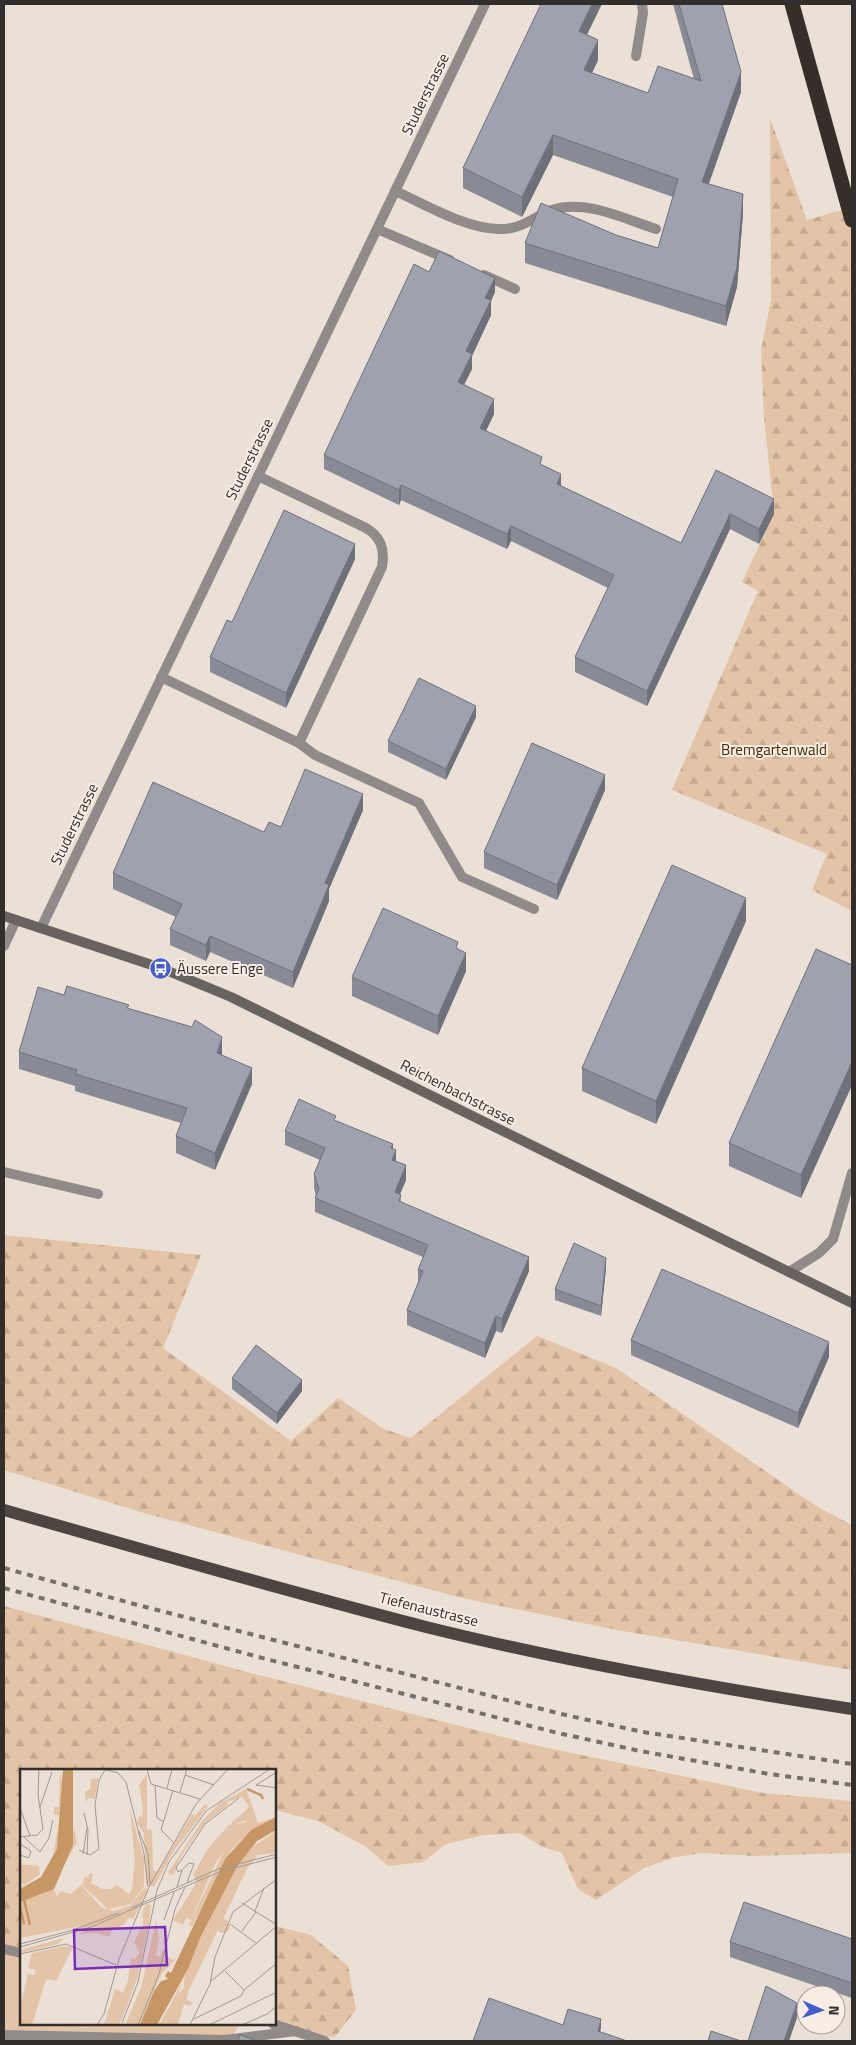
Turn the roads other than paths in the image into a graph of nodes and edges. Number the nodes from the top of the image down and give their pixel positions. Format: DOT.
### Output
graph roads {
  1 [pos="485,4"];
  2 [pos="642,4"];
  3 [pos="792,4"];
  4 [pos="636,56"];
  5 [pos="395,191"];
  6 [pos="850,214"];
  7 [pos="377,229"];
  8 [pos="656,229"];
  9 [pos="458,264"];
  10 [pos="475,271"];
  11 [pos="515,289"];
  12 [pos="258,476"];
  13 [pos="161,677"];
  14 [pos="299,743"];
  15 [pos="534,908"];
  16 [pos="4,916"];
  17 [pos="16,920"];
  18 [pos="41,928"];
  19 [pos="4,946"];
  20 [pos="4,1172"];
  21 [pos="852,1173"];
  22 [pos="98,1194"];
  23 [pos="789,1272"];
  24 [pos="852,1303"];
  25 [pos="4,1510"];
  26 [pos="852,1709"];
  27 [pos="4,1949"];
  28 [pos="20,1953"];
  29 [pos="276,2025"];
  30 [pos="296,2031"];
  31 [pos="4,2035"];
  32 [pos="324,2041"];
  1 -- 5 [label="street, Studerstrasse"];
  2 -- 4 [label="street"];
  3 -- 6 [label="highway"];
  5 -- 7 [label="street, Studerstrasse"];
  5 -- 8 [label="street"];
  7 -- 9 [label="street"];
  7 -- 12 [label="street, Studerstrasse"];
  10 -- 11 [label="street"];
  12 -- 13 [label="street, Studerstrasse"];
  12 -- 14 [label="street"];
  13 -- 14 [label="street"];
  13 -- 18 [label="street, Studerstrasse"];
  14 -- 15 [label="street"];
  16 -- 17 [label="street, Reichenbachstrasse"];
  17 -- 18 [label="street, Reichenbachstrasse"];
  17 -- 19 [label="street"];
  18 -- 23 [label="street, Reichenbachstrasse"];
  20 -- 22 [label="street"];
  21 -- 23 [label="street"];
  23 -- 24 [label="street, Reichenbachstrasse"];
  25 -- 26 [label="main road, Tiefenaustrasse"];
  27 -- 28 [label="street"];
  29 -- 30 [label="street"];
  30 -- 31 [label="street"];
  30 -- 32 [label="street"];
}
